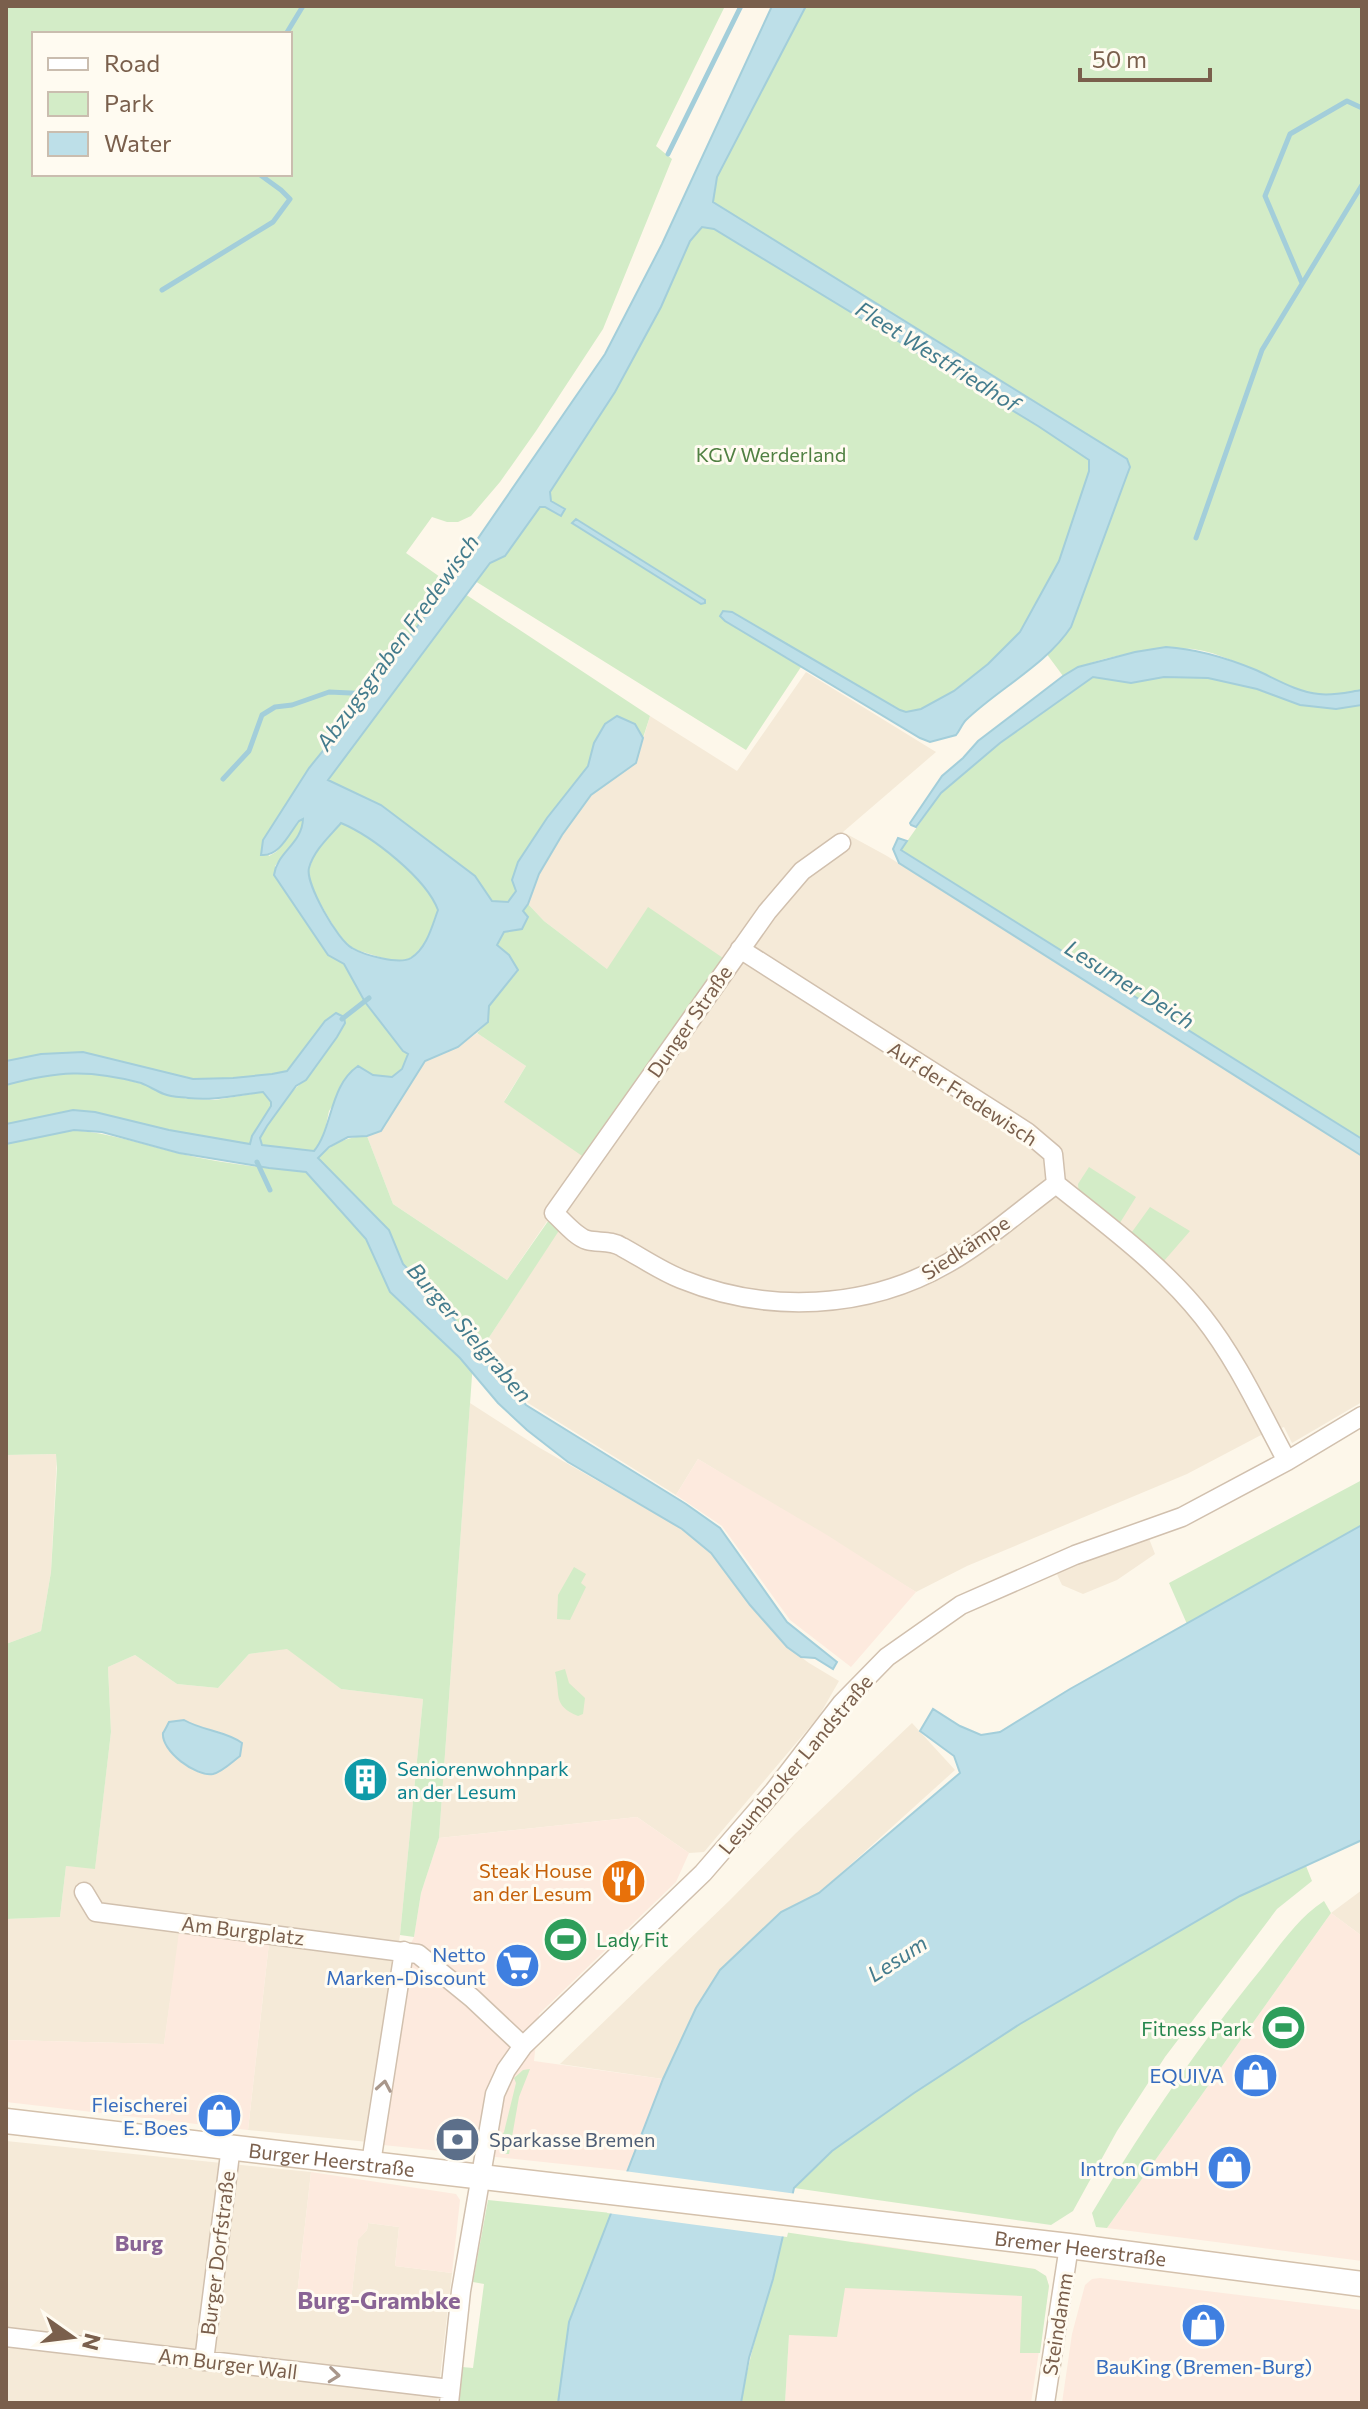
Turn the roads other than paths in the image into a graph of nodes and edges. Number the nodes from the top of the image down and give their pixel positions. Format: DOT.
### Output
graph roads {
  1 [pos="841,843"];
  2 [pos="740,949"];
  3 [pos="1056,1184"];
  4 [pos="554,1213"];
  5 [pos="1362,1416"];
  6 [pos="1287,1461"];
  7 [pos="84,1892"];
  8 [pos="404,1951"];
  9 [pos="523,2046"];
  10 [pos="6,2121"];
  11 [pos="231,2146"];
  12 [pos="371,2163"];
  13 [pos="481,2177"];
  14 [pos="799,2214"];
  15 [pos="1069,2246"];
  16 [pos="1362,2284"];
  17 [pos="6,2337"];
  18 [pos="204,2361"];
  19 [pos="449,2396"];
  20 [pos="1045,2403"];
  1 -- 2 [label="street, Dunger Straße"];
  2 -- 3 [label="street, Auf der Fredewisch"];
  2 -- 4 [label="street, Dunger Straße"];
  3 -- 4 [label="street, Siedkämpe"];
  3 -- 6 [label="street"];
  5 -- 6 [label="street, Lesumbroker Landstraße"];
  6 -- 9 [label="street, Lesumbroker Landstraße"];
  7 -- 8 [label="street, Am Burgplatz"];
  8 -- 9 [label="street, Am Burgplatz"];
  12 -- 8 [label="street, one-way"];
  9 -- 13 [label="street, Lesumbroker Landstraße"];
  10 -- 11 [label="main road, Burger Heerstraße"];
  11 -- 12 [label="main road, Burger Heerstraße"];
  11 -- 18 [label="street, Burger Dorfstraße"];
  12 -- 13 [label="main road, Burger Heerstraße"];
  13 -- 14 [label="main road, Burger Heerstraße"];
  13 -- 19 [label="street, Lesumbroker Landstraße"];
  14 -- 15 [label="main road, Bremer Heerstraße"];
  15 -- 16 [label="main road, Bremer Heerstraße"];
  15 -- 20 [label="street, Steindamm"];
  17 -- 18 [label="street, Am Burger Wall"];
  18 -- 19 [label="street, Am Burger Wall, one-way"];
}
